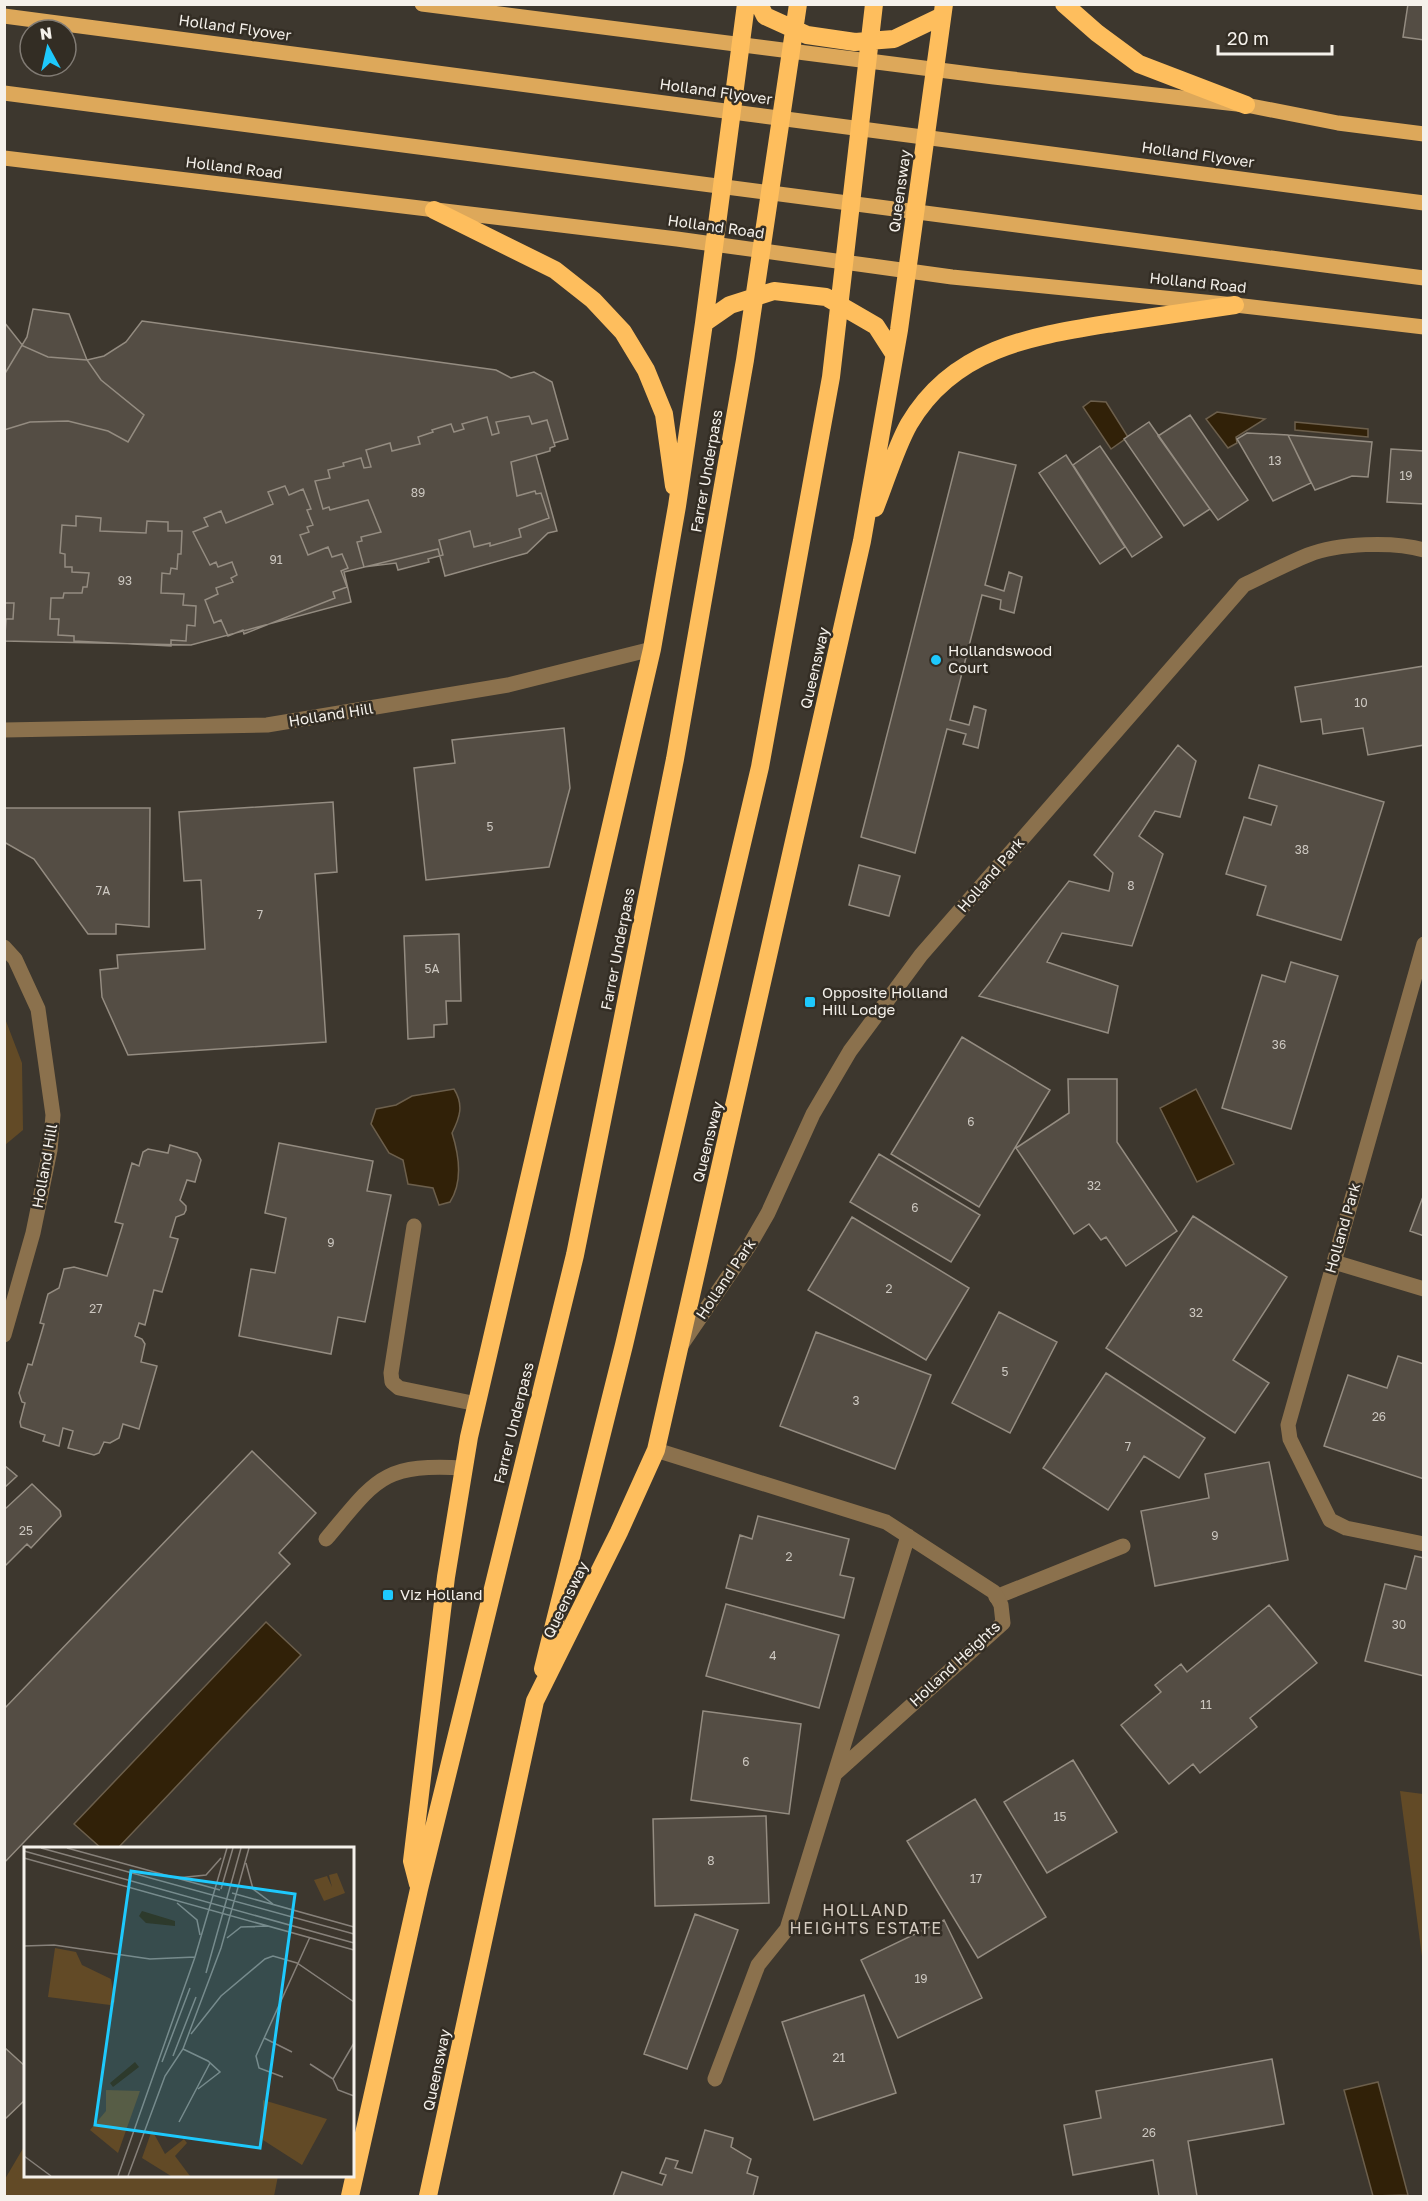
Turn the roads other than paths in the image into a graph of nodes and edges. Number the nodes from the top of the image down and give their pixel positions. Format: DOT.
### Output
graph roads {
  1 [pos="422,4"];
  2 [pos="746,4"];
  3 [pos="759,4"];
  4 [pos="798,4"];
  5 [pos="874,4"];
  6 [pos="1064,4"];
  7 [pos="943,10"];
  8 [pos="4,16"];
  9 [pos="739,45"];
  10 [pos="935,70"];
  11 [pos="4,93"];
  12 [pos="1246,105"];
  13 [pos="1424,134"];
  14 [pos="4,158"];
  15 [pos="1424,203"];
  16 [pos="434,210"];
  17 [pos="714,244"];
  18 [pos="907,271"];
  19 [pos="1424,278"];
  20 [pos="1235,305"];
  21 [pos="705,323"];
  22 [pos="1424,327"];
  23 [pos="894,354"];
  24 [pos="677,506"];
  25 [pos="862,541"];
  26 [pos="1424,550"];
  27 [pos="652,649"];
  28 [pos="4,730"];
  29 [pos="1424,944"];
  30 [pos="4,947"];
  31 [pos="414,1226"];
  32 [pos="1334,1262"];
  33 [pos="1424,1289"];
  34 [pos="4,1335"];
  35 [pos="677,1351"];
  36 [pos="477,1404"];
  37 [pos="656,1450"];
  38 [pos="464,1468"];
  39 [pos="908,1536"];
  40 [pos="326,1539"];
  41 [pos="1424,1544"];
  42 [pos="1123,1546"];
  43 [pos="996,1597"];
  44 [pos="535,1701"];
  45 [pos="836,1773"];
  46 [pos="419,1889"];
  47 [pos="715,2079"];
  48 [pos="350,2196"];
  49 [pos="428,2196"];
  1 -- 9 [label="main road"];
  2 -- 9 [label="highway"];
  3 -- 7 [label="highway"];
  4 -- 46 [label="highway, Farrer Underpass"];
  5 -- 44 [label="highway"];
  6 -- 12 [label="highway"];
  7 -- 10 [label="highway, Queensway"];
  8 -- 15 [label="main road, Holland Flyover"];
  9 -- 10 [label="main road"];
  9 -- 17 [label="highway"];
  10 -- 12 [label="main road"];
  10 -- 18 [label="highway, Queensway"];
  11 -- 19 [label="main road"];
  12 -- 13 [label="main road"];
  14 -- 16 [label="main road, Holland Road"];
  16 -- 17 [label="main road, Holland Road"];
  16 -- 24 [label="highway"];
  17 -- 18 [label="main road, Holland Road"];
  17 -- 21 [label="highway"];
  18 -- 20 [label="main road, Holland Road"];
  18 -- 23 [label="highway, Queensway"];
  20 -- 22 [label="main road, Holland Road"];
  20 -- 25 [label="highway"];
  21 -- 23 [label="highway"];
  21 -- 24 [label="highway"];
  23 -- 25 [label="highway, Queensway"];
  24 -- 27 [label="highway"];
  25 -- 35 [label="highway, Queensway"];
  26 -- 35 [label="street, Holland Park"];
  27 -- 28 [label="street, Holland Hill"];
  27 -- 36 [label="highway"];
  29 -- 32 [label="street, Holland Park"];
  30 -- 34 [label="street, Holland Hill"];
  31 -- 36 [label="street"];
  32 -- 33 [label="street"];
  32 -- 41 [label="street, Holland Park"];
  35 -- 37 [label="highway, Queensway"];
  36 -- 38 [label="highway"];
  37 -- 39 [label="street, Holland Heights"];
  37 -- 44 [label="highway, Queensway"];
  38 -- 40 [label="street"];
  38 -- 46 [label="highway"];
  39 -- 43 [label="street, Holland Heights"];
  39 -- 45 [label="street, Holland Heights"];
  42 -- 43 [label="street"];
  43 -- 45 [label="street, Holland Heights"];
  44 -- 49 [label="highway, Queensway"];
  45 -- 47 [label="street, Holland Heights"];
  46 -- 48 [label="highway"];
}
